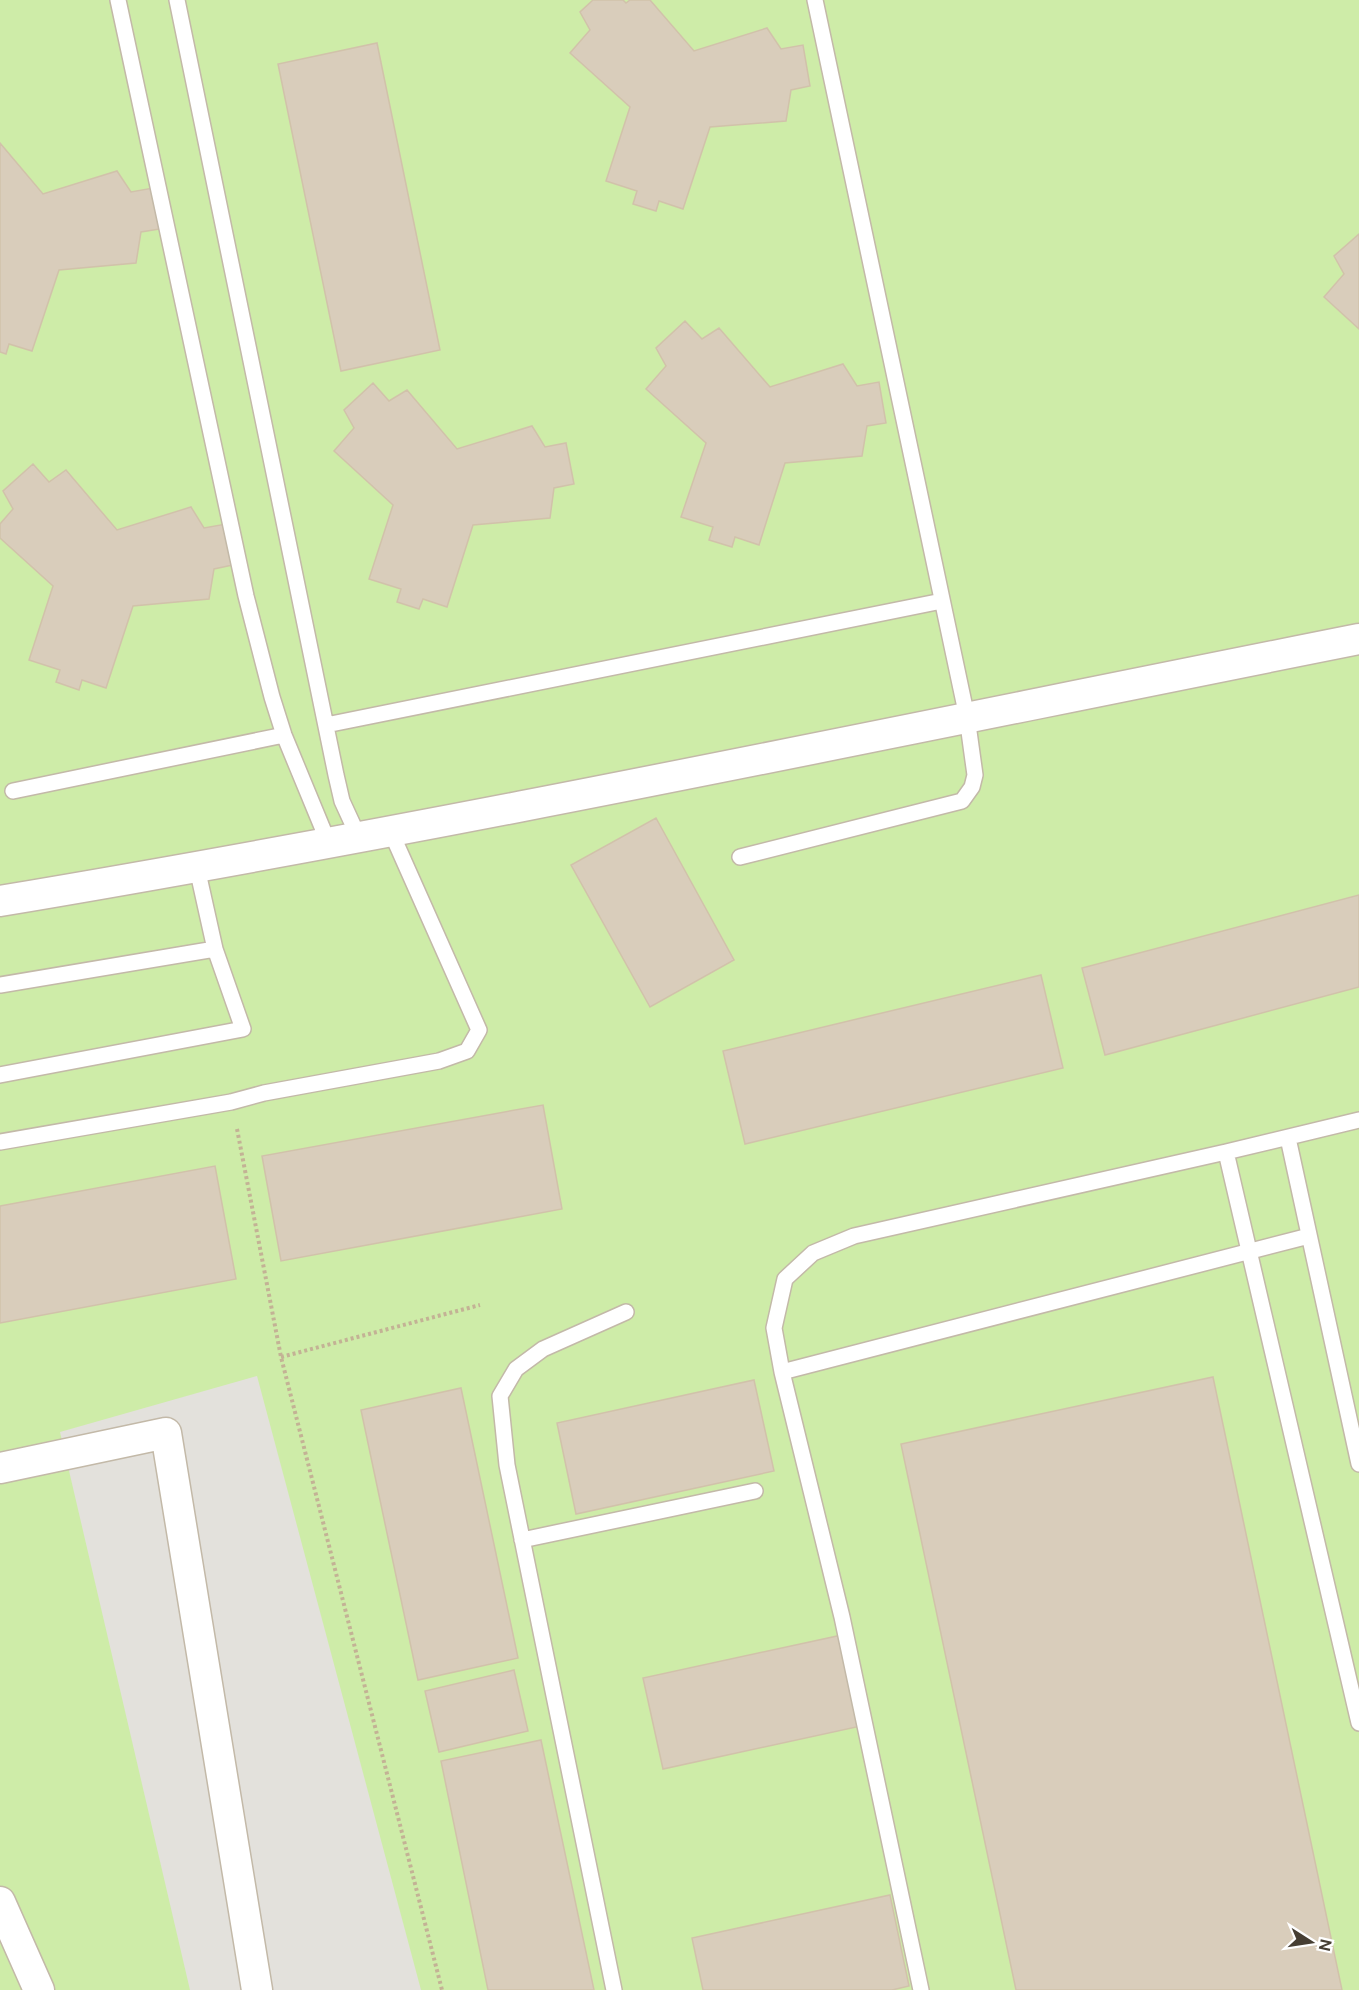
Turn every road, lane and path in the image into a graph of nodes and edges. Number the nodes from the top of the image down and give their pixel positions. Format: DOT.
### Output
graph roads {
  1 [pos="118,0"];
  2 [pos="177,0"];
  3 [pos="815,0"];
  4 [pos="942,601"];
  5 [pos="1359,639"];
  6 [pos="967,717"];
  7 [pos="326,725"];
  8 [pos="284,735"];
  9 [pos="13,791"];
  10 [pos="391,832"];
  11 [pos="359,838"];
  12 [pos="329,844"];
  13 [pos="740,857"];
  14 [pos="197,868"];
  15 [pos="0,901"];
  16 [pos="215,949"];
  17 [pos="0,985"];
  18 [pos="0,1075"];
  19 [pos="231,1102"];
  20 [pos="1359,1120"];
  21 [pos="1288,1138"];
  22 [pos="0,1142"];
  23 [pos="1226,1152"];
  24 [pos="1309,1236"];
  25 [pos="1250,1253"];
  26 [pos="480,1305"];
  27 [pos="626,1312"];
  28 [pos="281,1357"];
  29 [pos="782,1372"];
  30 [pos="1359,1464"];
  31 [pos="0,1468"];
  32 [pos="755,1491"];
  33 [pos="522,1540"];
  34 [pos="1359,1723"];
  35 [pos="0,1902"];
  36 [pos="39,1990"];
  37 [pos="257,1990"];
  38 [pos="442,1990"];
  39 [pos="614,1990"];
  40 [pos="921,1990"];
  1 -- 8 [label="lane"];
  2 -- 7 [label="lane"];
  3 -- 4 [label="lane"];
  4 -- 6 [label="lane"];
  4 -- 7 [label="lane"];
  5 -- 6 [label="street"];
  6 -- 10 [label="street"];
  6 -- 13 [label="lane"];
  7 -- 11 [label="lane"];
  8 -- 9 [label="lane"];
  8 -- 12 [label="lane"];
  10 -- 11 [label="street"];
  10 -- 19 [label="lane"];
  11 -- 12 [label="street"];
  12 -- 14 [label="street"];
  14 -- 15 [label="street"];
  14 -- 16 [label="lane"];
  16 -- 17 [label="lane"];
  16 -- 18 [label="lane"];
  19 -- 22 [label="lane"];
  19 -- 28 [label="path"];
  20 -- 21 [label="lane"];
  21 -- 23 [label="lane"];
  21 -- 24 [label="lane"];
  23 -- 25 [label="lane"];
  23 -- 29 [label="lane"];
  24 -- 25 [label="lane"];
  24 -- 30 [label="lane"];
  25 -- 29 [label="lane"];
  25 -- 34 [label="lane"];
  26 -- 28 [label="path"];
  27 -- 33 [label="lane"];
  28 -- 38 [label="path"];
  29 -- 40 [label="lane"];
  31 -- 37 [label="street"];
  32 -- 33 [label="lane"];
  33 -- 39 [label="lane"];
  35 -- 36 [label="street"];
}
